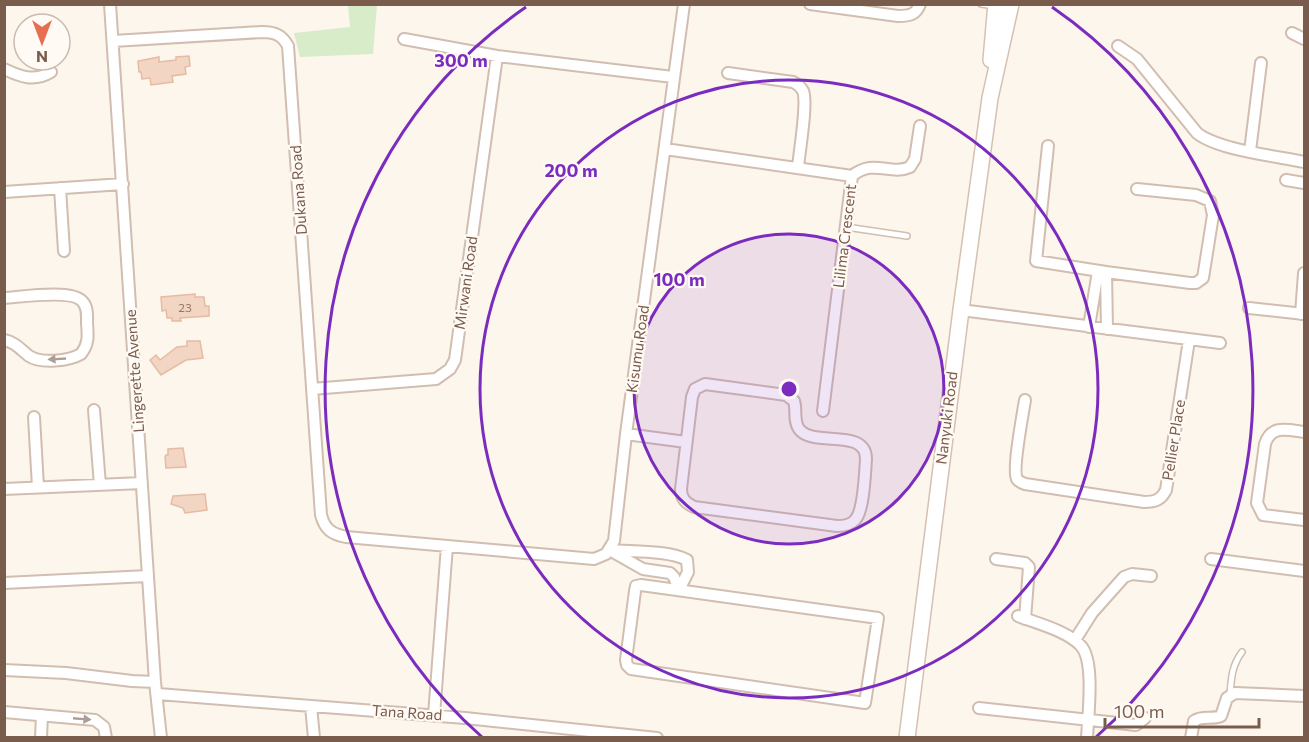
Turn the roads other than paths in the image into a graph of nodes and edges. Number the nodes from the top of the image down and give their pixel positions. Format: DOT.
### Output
graph roads {
  1 [pos="110,4"];
  2 [pos="684,4"];
  3 [pos="810,4"];
  4 [pos="920,4"];
  5 [pos="999,5"];
  6 [pos="1292,33"];
  7 [pos="404,39"];
  8 [pos="1305,39"];
  9 [pos="113,41"];
  10 [pos="1118,46"];
  11 [pos="497,56"];
  12 [pos="1261,63"];
  13 [pos="13,72"];
  14 [pos="51,72"];
  15 [pos="728,73"];
  16 [pos="673,78"];
  17 [pos="920,126"];
  18 [pos="1048,146"];
  19 [pos="665,149"];
  20 [pos="1250,151"];
  21 [pos="1305,162"];
  22 [pos="798,168"];
  23 [pos="852,176"];
  24 [pos="1286,180"];
  25 [pos="1305,183"];
  26 [pos="123,184"];
  27 [pos="60,188"];
  28 [pos="1137,189"];
  29 [pos="4,192"];
  30 [pos="846,227"];
  31 [pos="907,236"];
  32 [pos="64,251"];
  33 [pos="1102,271"];
  34 [pos="1305,273"];
  35 [pos="4,298"];
  36 [pos="1249,308"];
  37 [pos="961,310"];
  38 [pos="1303,314"];
  39 [pos="1089,327"];
  40 [pos="1107,329"];
  41 [pos="4,340"];
  42 [pos="1189,340"];
  43 [pos="1220,343"];
  44 [pos="312,389"];
  45 [pos="1025,400"];
  46 [pos="94,410"];
  47 [pos="823,411"];
  48 [pos="34,417"];
  49 [pos="1305,432"];
  50 [pos="626,434"];
  51 [pos="686,442"];
  52 [pos="142,483"];
  53 [pos="100,485"];
  54 [pos="38,487"];
  55 [pos="4,489"];
  56 [pos="1305,520"];
  57 [pos="447,546"];
  58 [pos="610,550"];
  59 [pos="639,552"];
  60 [pos="996,559"];
  61 [pos="1210,559"];
  62 [pos="638,566"];
  63 [pos="1305,571"];
  64 [pos="148,576"];
  65 [pos="1151,576"];
  66 [pos="4,583"];
  67 [pos="678,590"];
  68 [pos="1075,640"];
  69 [pos="1242,652"];
  70 [pos="4,670"];
  71 [pos="155,682"];
  72 [pos="158,694"];
  73 [pos="1230,696"];
  74 [pos="1305,696"];
  75 [pos="312,706"];
  76 [pos="979,708"];
  77 [pos="4,712"];
  78 [pos="42,715"];
  79 [pos="434,715"];
  80 [pos="1088,718"];
  81 [pos="1145,718"];
  82 [pos="41,738"];
  83 [pos="106,738"];
  84 [pos="160,738"];
  85 [pos="314,738"];
  86 [pos="657,738"];
  87 [pos="907,738"];
  88 [pos="1087,738"];
  89 [pos="1191,738"];
  1 -- 9 [label="street, Lingerette Avenue"];
  2 -- 16 [label="street, Kisumu Road"];
  3 -- 4 [label="street"];
  5 -- 37 [label="street, Nanyuki Road"];
  6 -- 8 [label="street"];
  7 -- 11 [label="street"];
  9 -- 26 [label="street, Lingerette Avenue"];
  9 -- 44 [label="street, Dukana Road"];
  10 -- 20 [label="street"];
  11 -- 16 [label="street"];
  11 -- 44 [label="street, Mirwani Road"];
  12 -- 20 [label="street"];
  13 -- 14 [label="street"];
  15 -- 22 [label="street"];
  16 -- 19 [label="street, Kisumu Road"];
  17 -- 23 [label="street"];
  18 -- 33 [label="street"];
  19 -- 22 [label="street, Lilima Crescent"];
  19 -- 50 [label="street, Kisumu Road"];
  20 -- 21 [label="street"];
  22 -- 23 [label="street, Lilima Crescent"];
  23 -- 30 [label="street, Lilima Crescent"];
  24 -- 25 [label="street"];
  26 -- 27 [label="street"];
  26 -- 52 [label="street, Lingerette Avenue"];
  27 -- 29 [label="street"];
  27 -- 32 [label="street"];
  28 -- 33 [label="street"];
  30 -- 31 [label="lane"];
  30 -- 47 [label="street, Lilima Crescent"];
  33 -- 39 [label="street"];
  33 -- 40 [label="street"];
  34 -- 38 [label="street"];
  35 -- 41 [label="street, one-way"];
  36 -- 38 [label="street"];
  37 -- 39 [label="street"];
  37 -- 87 [label="street, Nanyuki Road"];
  39 -- 40 [label="street"];
  40 -- 42 [label="street"];
  42 -- 43 [label="street"];
  42 -- 45 [label="street, Pellier Place"];
  44 -- 57 [label="street, Dukana Road"];
  46 -- 53 [label="street"];
  48 -- 54 [label="street"];
  49 -- 56 [label="street"];
  50 -- 51 [label="street"];
  50 -- 58 [label="street, Kisumu Road"];
  51 -- 51 [label="street"];
  52 -- 53 [label="street"];
  52 -- 64 [label="street, Lingerette Avenue"];
  53 -- 54 [label="street"];
  54 -- 55 [label="street"];
  57 -- 58 [label="street"];
  57 -- 79 [label="street"];
  58 -- 59 [label="street"];
  58 -- 62 [label="street"];
  59 -- 62 [label="lane"];
  59 -- 67 [label="street"];
  60 -- 68 [label="street"];
  61 -- 63 [label="street"];
  62 -- 67 [label="street"];
  64 -- 66 [label="street"];
  64 -- 71 [label="street, Lingerette Avenue"];
  65 -- 68 [label="street"];
  67 -- 67 [label="street"];
  68 -- 80 [label="street"];
  69 -- 73 [label="lane"];
  70 -- 71 [label="street"];
  71 -- 72 [label="street, Lingerette Avenue"];
  72 -- 75 [label="street, Tana Road"];
  72 -- 84 [label="street, Lingerette Avenue"];
  73 -- 74 [label="street"];
  73 -- 89 [label="street"];
  75 -- 79 [label="street, Tana Road"];
  75 -- 85 [label="street"];
  76 -- 80 [label="street"];
  77 -- 78 [label="street"];
  78 -- 82 [label="street"];
  78 -- 83 [label="street, one-way"];
  79 -- 86 [label="street, Tana Road"];
  80 -- 81 [label="street"];
  80 -- 88 [label="street"];
}
